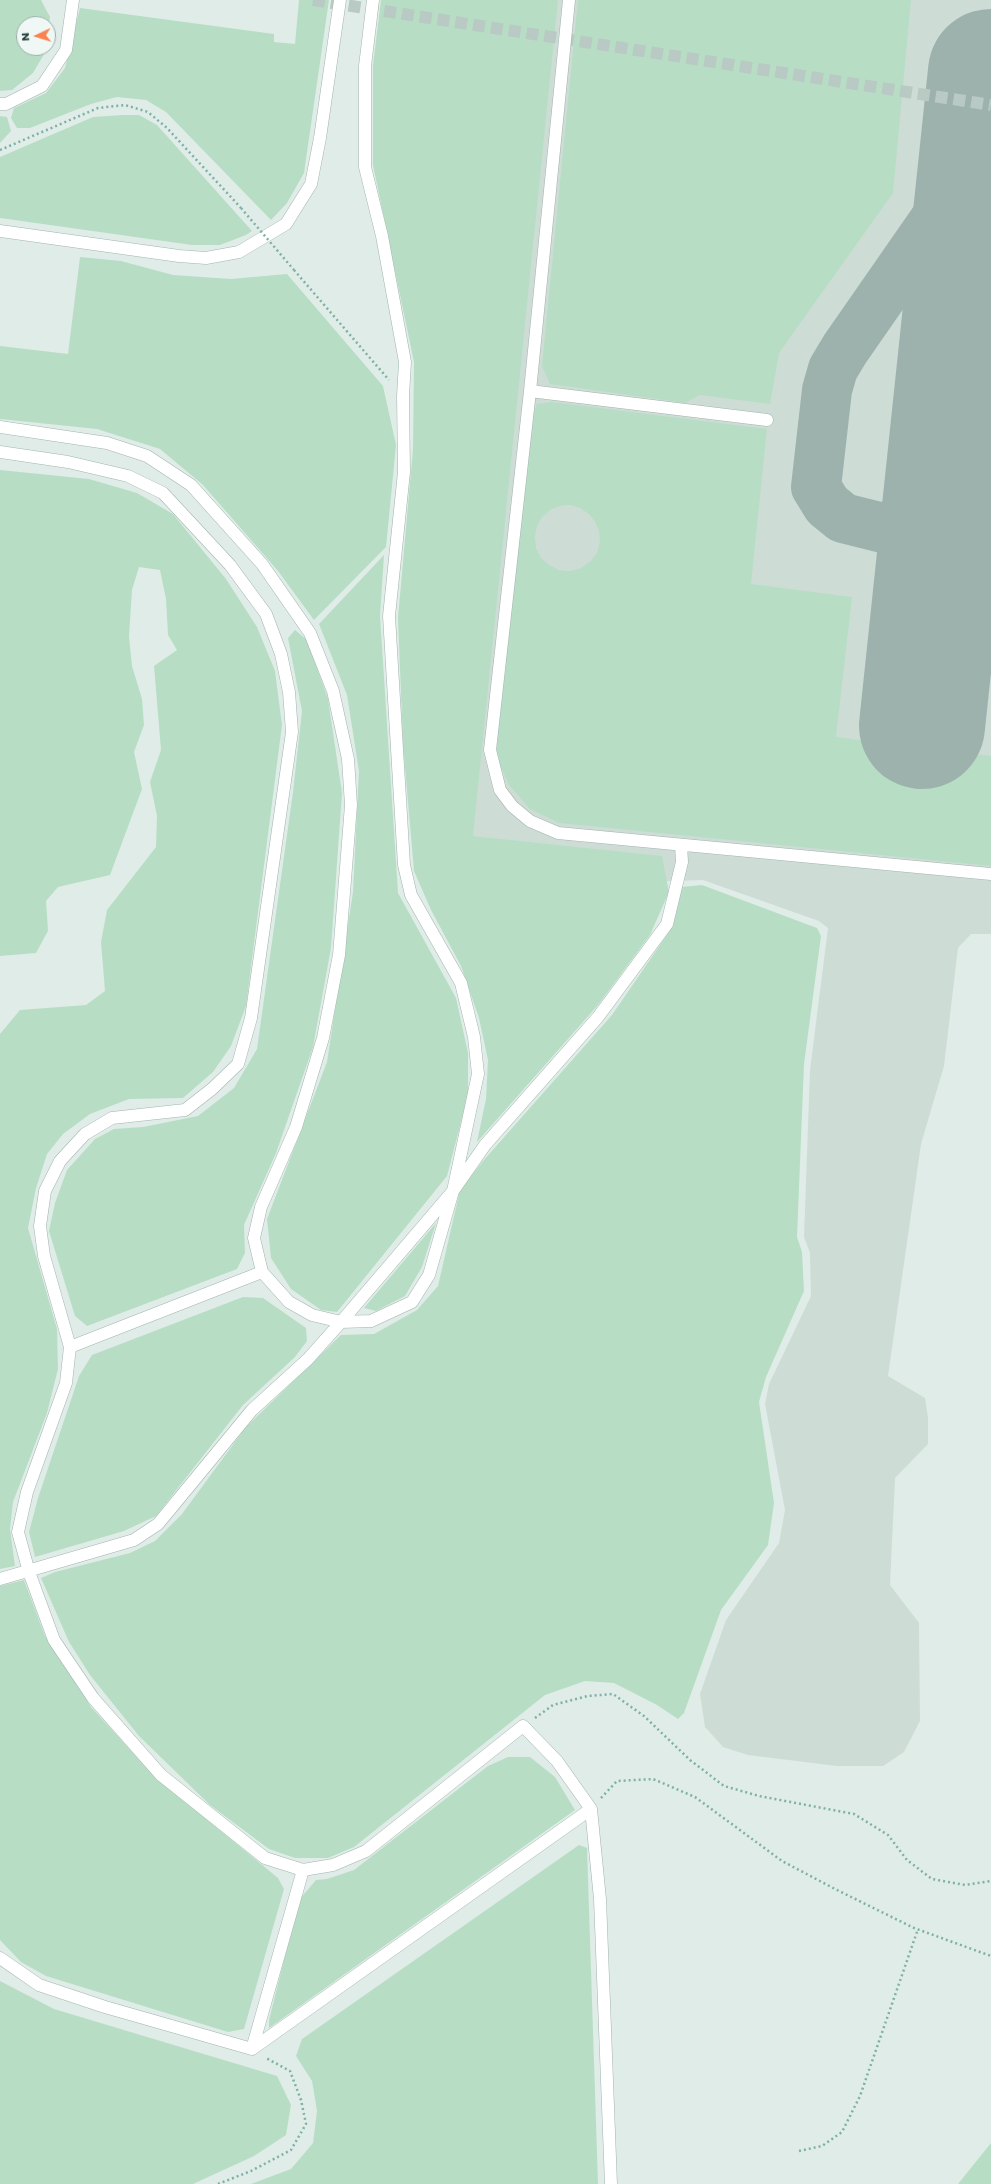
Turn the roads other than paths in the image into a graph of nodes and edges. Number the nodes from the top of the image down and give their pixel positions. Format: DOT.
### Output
graph roads {
  1 [pos="73,0"];
  2 [pos="340,0"];
  3 [pos="373,0"];
  4 [pos="569,0"];
  5 [pos="0,104"];
  6 [pos="0,231"];
  7 [pos="530,391"];
  8 [pos="767,420"];
  9 [pos="0,427"];
  10 [pos="0,452"];
  11 [pos="681,845"];
  12 [pos="991,874"];
  13 [pos="453,1191"];
  14 [pos="262,1272"];
  15 [pos="341,1322"];
  16 [pos="70,1347"];
  17 [pos="29,1572"];
  18 [pos="0,1579"];
  19 [pos="591,1809"];
  20 [pos="303,1870"];
  21 [pos="0,1958"];
  22 [pos="252,2049"];
  23 [pos="611,2184"];
  1 -- 5 [label="street"];
  2 -- 6 [label="street"];
  3 -- 13 [label="street"];
  4 -- 7 [label="street"];
  7 -- 8 [label="street"];
  7 -- 11 [label="street"];
  9 -- 14 [label="street"];
  10 -- 16 [label="street"];
  11 -- 12 [label="street"];
  11 -- 13 [label="street"];
  13 -- 15 [label="street"];
  13 -- 15 [label="street"];
  14 -- 15 [label="street"];
  14 -- 16 [label="street"];
  15 -- 17 [label="street"];
  16 -- 17 [label="street"];
  17 -- 18 [label="street"];
  17 -- 20 [label="street"];
  19 -- 20 [label="street"];
  19 -- 22 [label="street"];
  19 -- 23 [label="street"];
  20 -- 22 [label="street"];
  21 -- 22 [label="street"];
}
